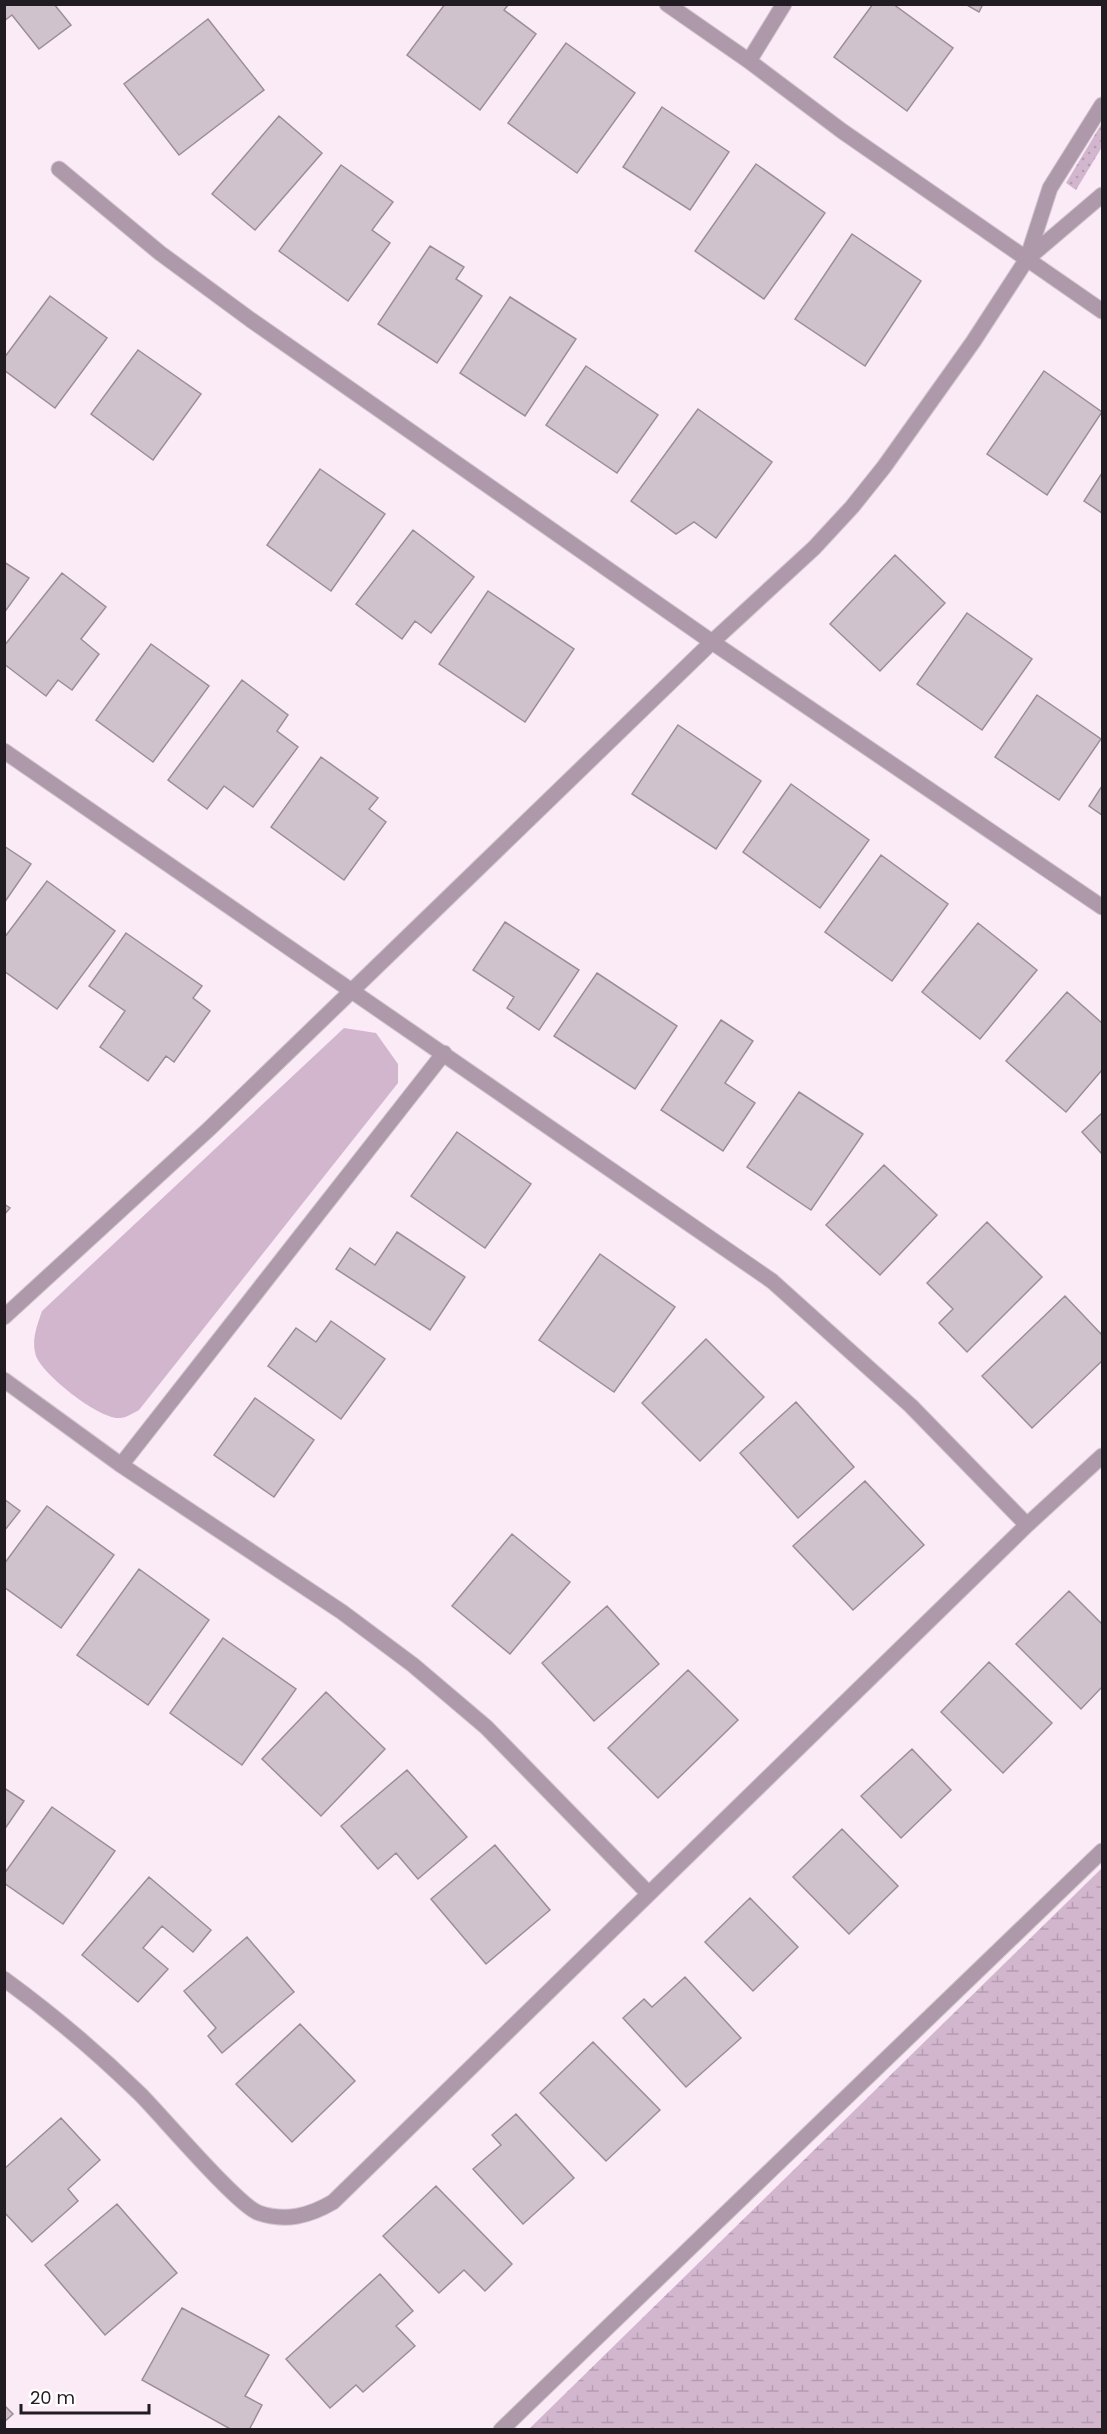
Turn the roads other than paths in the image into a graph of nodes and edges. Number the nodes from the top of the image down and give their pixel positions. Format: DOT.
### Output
graph roads {
  1 [pos="667,4"];
  2 [pos="784,4"];
  3 [pos="749,61"];
  4 [pos="1102,105"];
  5 [pos="59,169"];
  6 [pos="1102,195"];
  7 [pos="1027,259"];
  8 [pos="1102,311"];
  9 [pos="712,642"];
  10 [pos="4,751"];
  11 [pos="1102,907"];
  12 [pos="351,989"];
  13 [pos="444,1053"];
  14 [pos="4,1317"];
  15 [pos="4,1380"];
  16 [pos="1102,1456"];
  17 [pos="121,1465"];
  18 [pos="1027,1525"];
  19 [pos="1102,1851"];
  20 [pos="649,1894"];
  21 [pos="4,1979"];
  22 [pos="501,2430"];
  1 -- 3 [label="street"];
  2 -- 3 [label="street"];
  3 -- 7 [label="street"];
  4 -- 7 [label="street"];
  5 -- 9 [label="street"];
  6 -- 7 [label="street"];
  7 -- 8 [label="street"];
  7 -- 9 [label="street"];
  9 -- 11 [label="street"];
  9 -- 12 [label="street"];
  10 -- 12 [label="street"];
  12 -- 13 [label="street"];
  12 -- 14 [label="street"];
  13 -- 17 [label="street"];
  13 -- 18 [label="street"];
  15 -- 17 [label="street"];
  16 -- 18 [label="street"];
  17 -- 20 [label="street"];
  18 -- 20 [label="street"];
  19 -- 22 [label="street"];
  20 -- 21 [label="street"];
}
